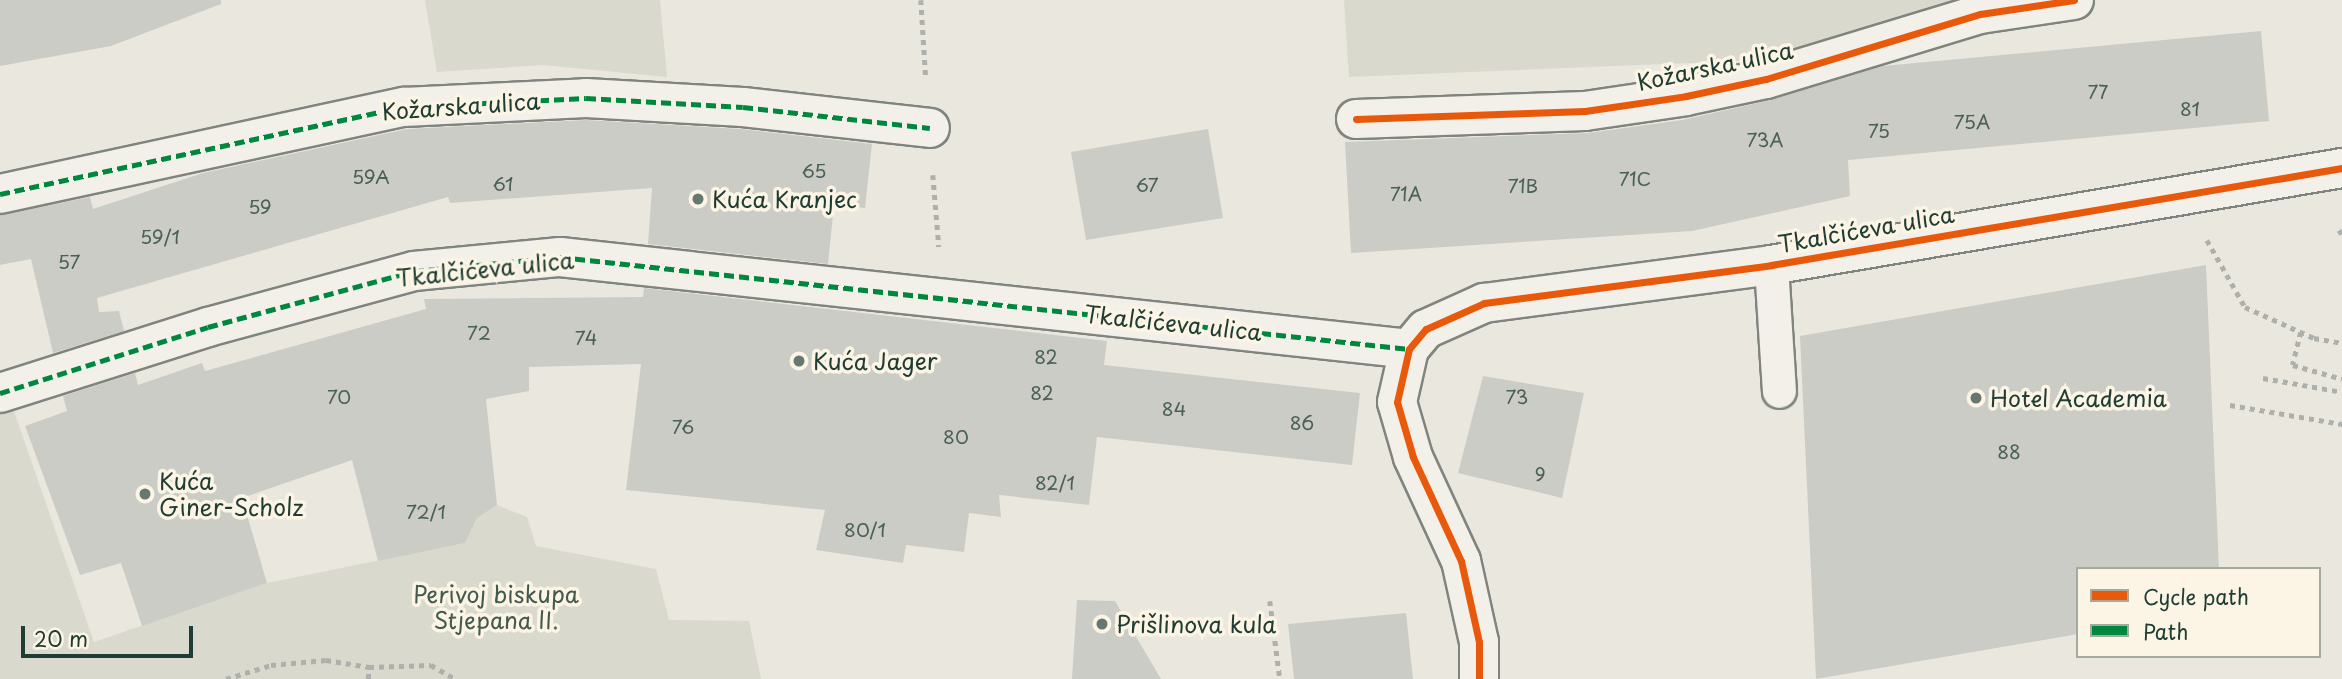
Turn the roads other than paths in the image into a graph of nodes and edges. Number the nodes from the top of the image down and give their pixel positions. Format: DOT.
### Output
graph roads {
  1 [pos="2074,0"];
  2 [pos="1356,119"];
  3 [pos="929,128"];
  4 [pos="2342,168"];
  5 [pos="0,194"];
  6 [pos="1771,265"];
  7 [pos="1409,349"];
  8 [pos="1779,391"];
  9 [pos="0,393"];
  10 [pos="1479,679"];
  1 -- 2 [label="street, Kožarska ulica"];
  3 -- 5 [label="street, Kožarska ulica"];
  4 -- 6 [label="street, Tkalčićeva ulica"];
  6 -- 7 [label="street, Tkalčićeva ulica"];
  6 -- 8 [label="lane"];
  7 -- 9 [label="street, Tkalčićeva ulica"];
  7 -- 10 [label="street"];
}
